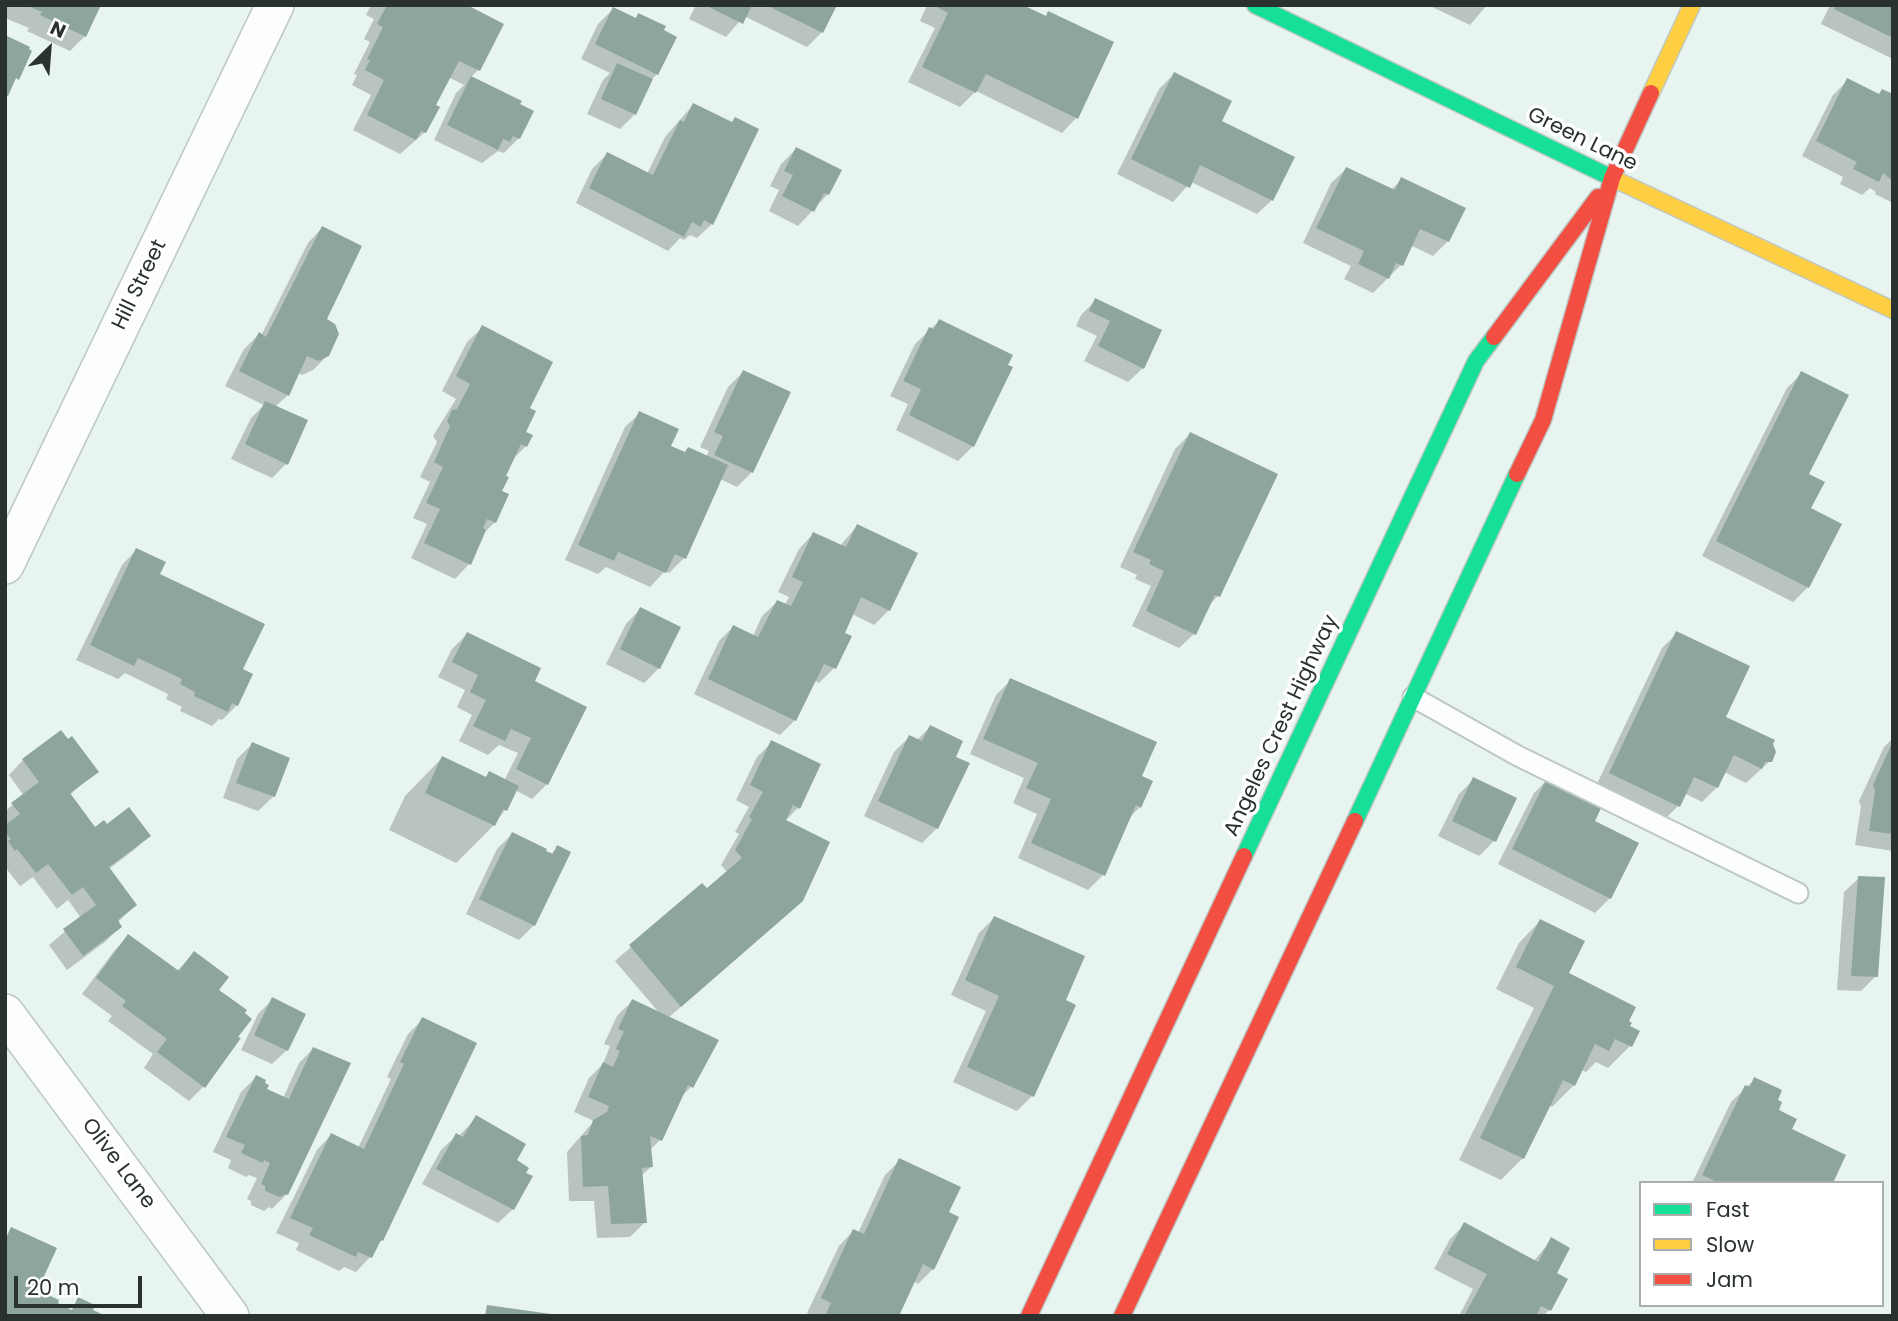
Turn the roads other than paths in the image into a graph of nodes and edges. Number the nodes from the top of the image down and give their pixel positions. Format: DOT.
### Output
graph roads {
  1 [pos="275,5"];
  2 [pos="1255,5"];
  3 [pos="1692,5"];
  4 [pos="1612,178"];
  5 [pos="1893,310"];
  6 [pos="5,565"];
  7 [pos="1413,697"];
  8 [pos="1798,893"];
  9 [pos="5,1013"];
  10 [pos="230,1316"];
  11 [pos="1029,1316"];
  12 [pos="1122,1316"];
  1 -- 6 [label="street, Hill Street"];
  2 -- 4 [label="main road, Green Lane"];
  3 -- 4 [label="main road, Angeles Crest Highway"];
  4 -- 5 [label="main road, Green Lane"];
  4 -- 7 [label="main road, Angeles Crest Highway"];
  4 -- 11 [label="main road, Angeles Crest Highway"];
  7 -- 8 [label="lane"];
  7 -- 12 [label="main road, Angeles Crest Highway"];
  9 -- 10 [label="street, Olive Lane"];
}
